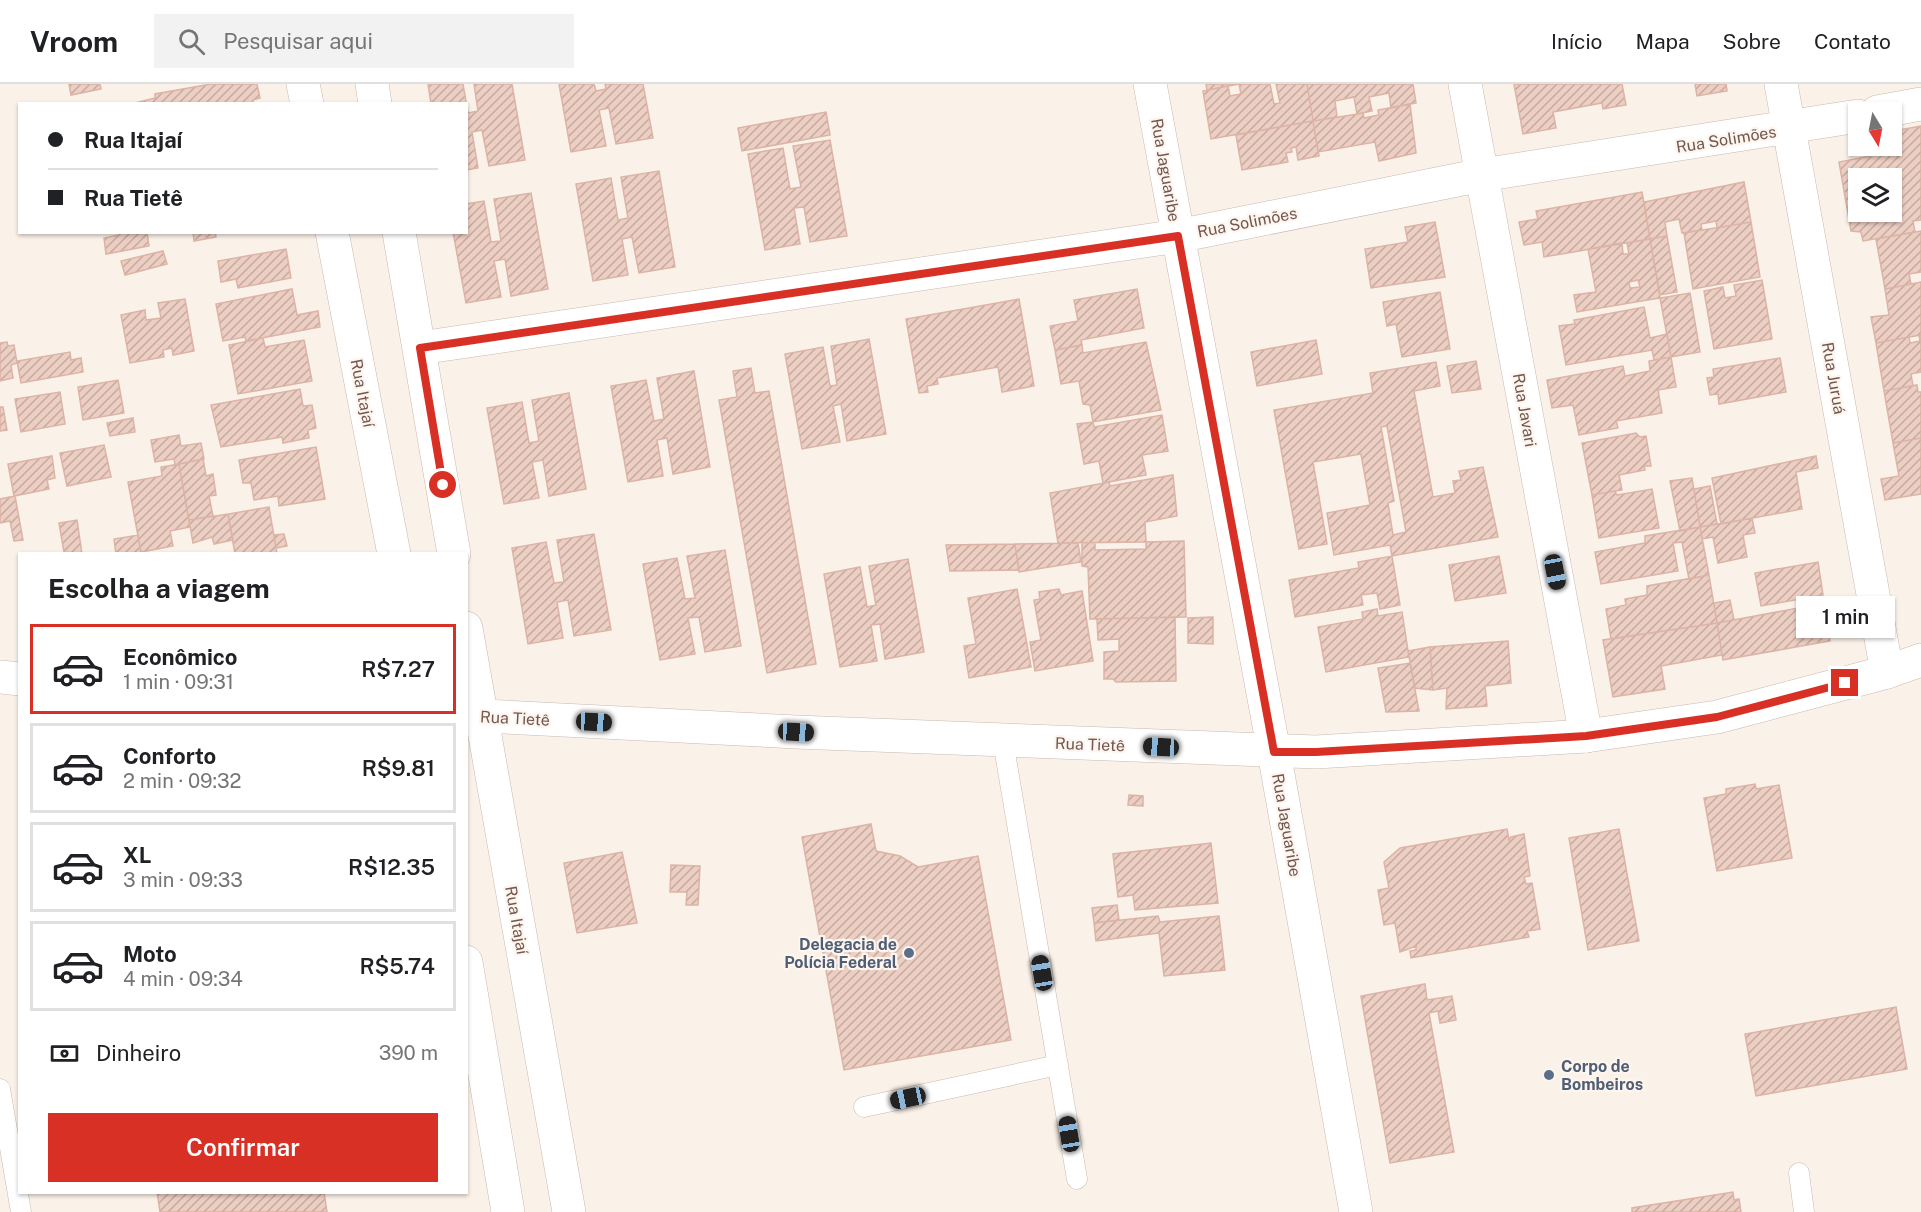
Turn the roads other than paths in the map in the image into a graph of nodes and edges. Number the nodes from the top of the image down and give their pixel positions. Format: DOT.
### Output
graph roads {
  1 [pos="303,84"];
  2 [pos="372,84"];
  3 [pos="1150,84"];
  4 [pos="1465,84"];
  5 [pos="1781,84"];
  6 [pos="307,102"];
  7 [pos="375,102"];
  8 [pos="1921,104"];
  9 [pos="1902,107"];
  10 [pos="1848,118"];
  11 [pos="1789,129"];
  12 [pos="1482,175"];
  13 [pos="332,234"];
  14 [pos="399,234"];
  15 [pos="1178,236"];
  16 [pos="420,348"];
  17 [pos="394,552"];
  18 [pos="454,552"];
  19 [pos="468,650"];
  20 [pos="1921,660"];
  21 [pos="1887,672"];
  22 [pos="0,677"];
  23 [pos="18,679"];
  24 [pos="474,716"];
  25 [pos="1586,736"];
  26 [pos="1003,741"];
  27 [pos="1274,752"];
  28 [pos="468,974"];
  29 [pos="1058,1065"];
  30 [pos="0,1089"];
  31 [pos="864,1107"];
  32 [pos="1799,1173"];
  33 [pos="1077,1179"];
  34 [pos="21,1212"];
  35 [pos="508,1212"];
  36 [pos="569,1212"];
  37 [pos="1356,1212"];
  38 [pos="1804,1212"];
  1 -- 6 [label="street"];
  2 -- 7 [label="street"];
  3 -- 15 [label="street, Rua Jaguaribe"];
  4 -- 12 [label="street, Rua Javari"];
  5 -- 11 [label="street, Rua Juruá"];
  8 -- 9 [label="street"];
  10 -- 11 [label="street, Rua Solimões"];
  11 -- 12 [label="street, Rua Solimões"];
  11 -- 21 [label="street, Rua Juruá"];
  12 -- 15 [label="street, Rua Solimões"];
  12 -- 25 [label="street, Rua Javari"];
  13 -- 17 [label="street, Rua Itajaí"];
  14 -- 16 [label="street"];
  15 -- 16 [label="street, Rua Solimões"];
  15 -- 27 [label="street, Rua Jaguaribe"];
  16 -- 18 [label="street"];
  19 -- 24 [label="street, Rua Itajaí"];
  20 -- 21 [label="street, Rua Tietê"];
  21 -- 25 [label="street, Rua Tietê"];
  22 -- 23 [label="street"];
  24 -- 26 [label="street, Rua Tietê"];
  24 -- 36 [label="street, Rua Itajaí"];
  25 -- 27 [label="street, Rua Tietê"];
  26 -- 27 [label="street, Rua Tietê"];
  26 -- 29 [label="lane"];
  27 -- 37 [label="street, Rua Jaguaribe"];
  28 -- 35 [label="street"];
  29 -- 31 [label="lane"];
  29 -- 33 [label="lane"];
  30 -- 34 [label="lane"];
  32 -- 38 [label="lane"];
}
